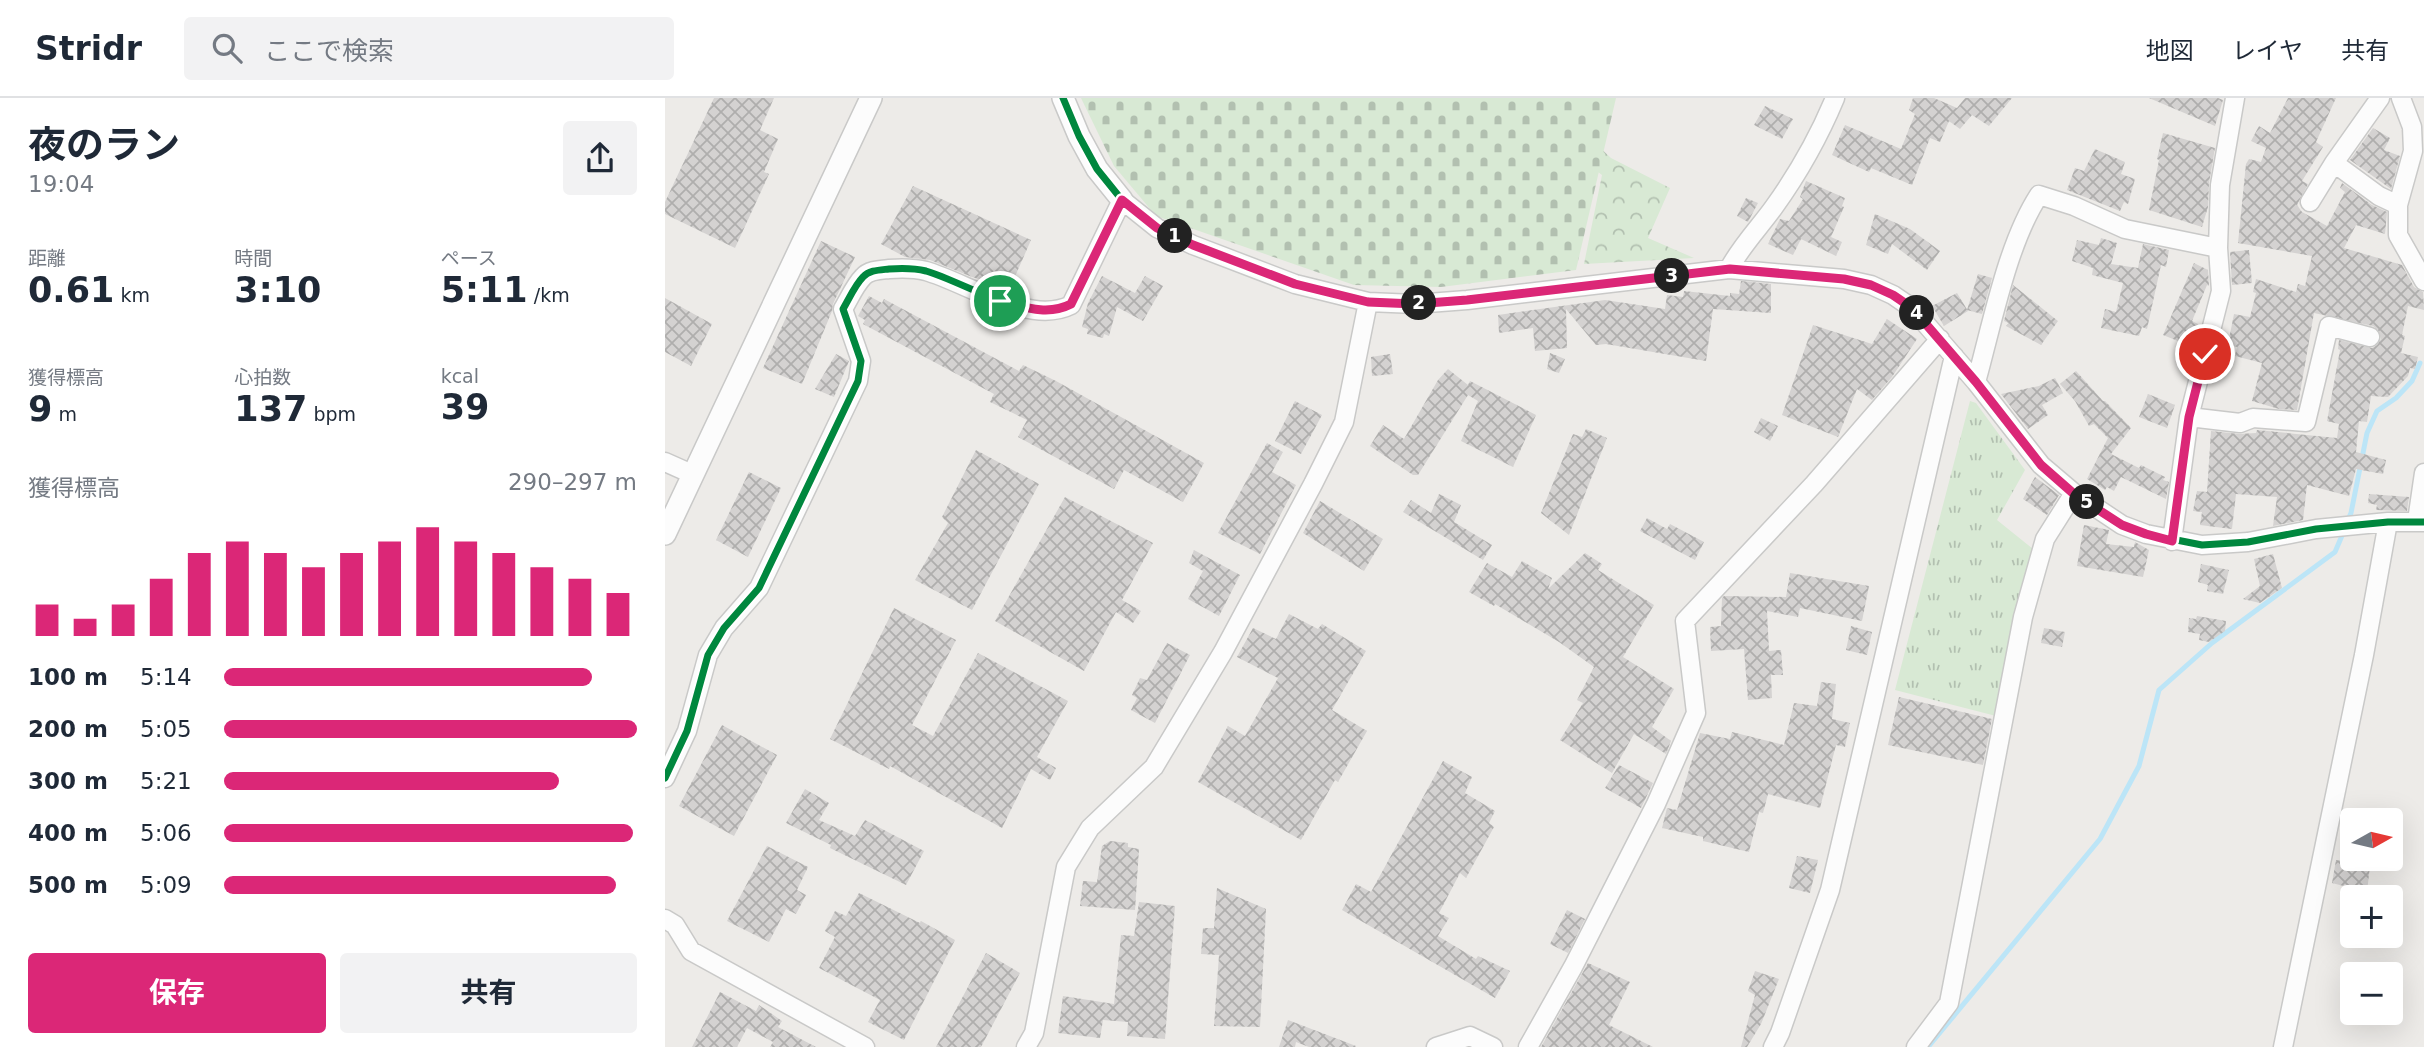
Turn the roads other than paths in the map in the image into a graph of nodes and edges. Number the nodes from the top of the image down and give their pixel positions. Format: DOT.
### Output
graph roads {
  1 [pos="871,98"];
  2 [pos="1063,98"];
  3 [pos="1835,98"];
  4 [pos="2235,98"];
  5 [pos="2380,98"];
  6 [pos="2401,98"];
  7 [pos="2334,163"];
  8 [pos="1122,200"];
  9 [pos="2310,202"];
  10 [pos="2398,205"];
  11 [pos="2218,248"];
  12 [pos="1730,269"];
  13 [pos="2424,281"];
  14 [pos="1368,302"];
  15 [pos="2370,337"];
  16 [pos="1940,339"];
  17 [pos="1954,356"];
  18 [pos="1976,382"];
  19 [pos="2189,417"];
  20 [pos="665,462"];
  21 [pos="692,474"];
  22 [pos="2424,474"];
  23 [pos="2074,494"];
  24 [pos="2388,522"];
  25 [pos="2421,522"];
  26 [pos="665,534"];
  27 [pos="2172,541"];
  28 [pos="665,778"];
  29 [pos="665,919"];
  30 [pos="846,1042"];
  31 [pos="865,1047"];
  32 [pos="1027,1047"];
  33 [pos="1436,1047"];
  34 [pos="1493,1047"];
  35 [pos="1528,1047"];
  36 [pos="1773,1047"];
  37 [pos="1916,1047"];
  38 [pos="2283,1047"];
  1 -- 21 [label="street"];
  2 -- 8 [label="street"];
  3 -- 12 [label="street"];
  4 -- 11 [label="street"];
  5 -- 7 [label="street"];
  6 -- 10 [label="street"];
  7 -- 9 [label="street"];
  7 -- 10 [label="street"];
  8 -- 14 [label="street"];
  8 -- 28 [label="street"];
  10 -- 13 [label="street"];
  11 -- 18 [label="street"];
  11 -- 19 [label="street"];
  12 -- 14 [label="street"];
  12 -- 16 [label="street"];
  14 -- 32 [label="street"];
  15 -- 19 [label="street"];
  16 -- 17 [label="street"];
  16 -- 35 [label="street"];
  17 -- 18 [label="street"];
  17 -- 36 [label="street"];
  18 -- 23 [label="street"];
  19 -- 27 [label="street"];
  20 -- 21 [label="street"];
  21 -- 26 [label="street"];
  22 -- 25 [label="street"];
  23 -- 27 [label="street"];
  23 -- 37 [label="street"];
  24 -- 25 [label="street"];
  24 -- 27 [label="street"];
  24 -- 38 [label="street"];
  29 -- 30 [label="street"];
  30 -- 31 [label="street"];
  33 -- 34 [label="street"];
}
